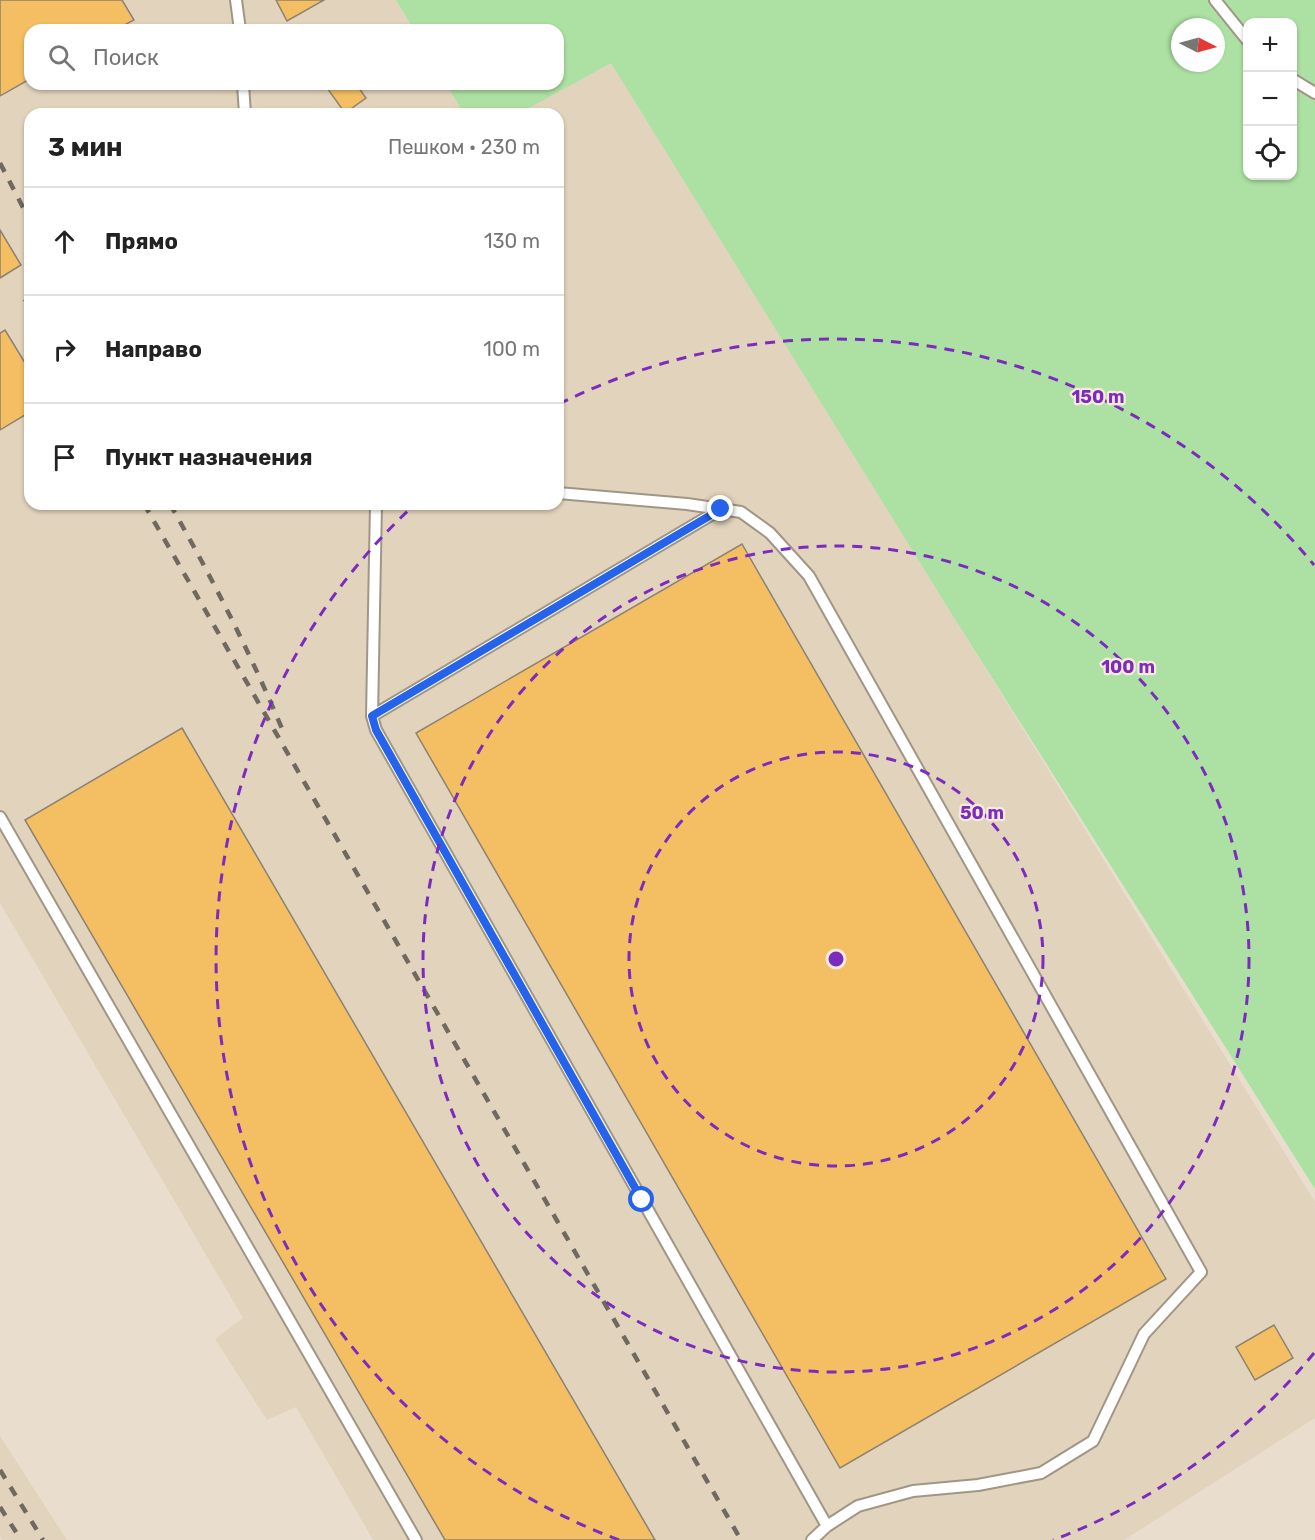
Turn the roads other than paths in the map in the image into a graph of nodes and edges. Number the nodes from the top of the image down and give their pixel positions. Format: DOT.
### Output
graph roads {
  1 [pos="236,0"];
  2 [pos="1215,0"];
  3 [pos="239,24"];
  4 [pos="1243,35"];
  5 [pos="1297,82"];
  6 [pos="243,90"];
  7 [pos="1315,93"];
  8 [pos="245,108"];
  9 [pos="564,494"];
  10 [pos="721,509"];
  11 [pos="376,510"];
  12 [pos="372,716"];
  13 [pos="0,817"];
  14 [pos="827,1526"];
  15 [pos="416,1540"];
  16 [pos="812,1540"];
  1 -- 3 [label="lane"];
  2 -- 4 [label="lane"];
  5 -- 7 [label="lane"];
  6 -- 8 [label="lane"];
  9 -- 10 [label="lane"];
  10 -- 12 [label="lane"];
  10 -- 14 [label="lane"];
  11 -- 12 [label="lane"];
  12 -- 14 [label="lane"];
  13 -- 15 [label="lane"];
  14 -- 16 [label="lane"];
}
